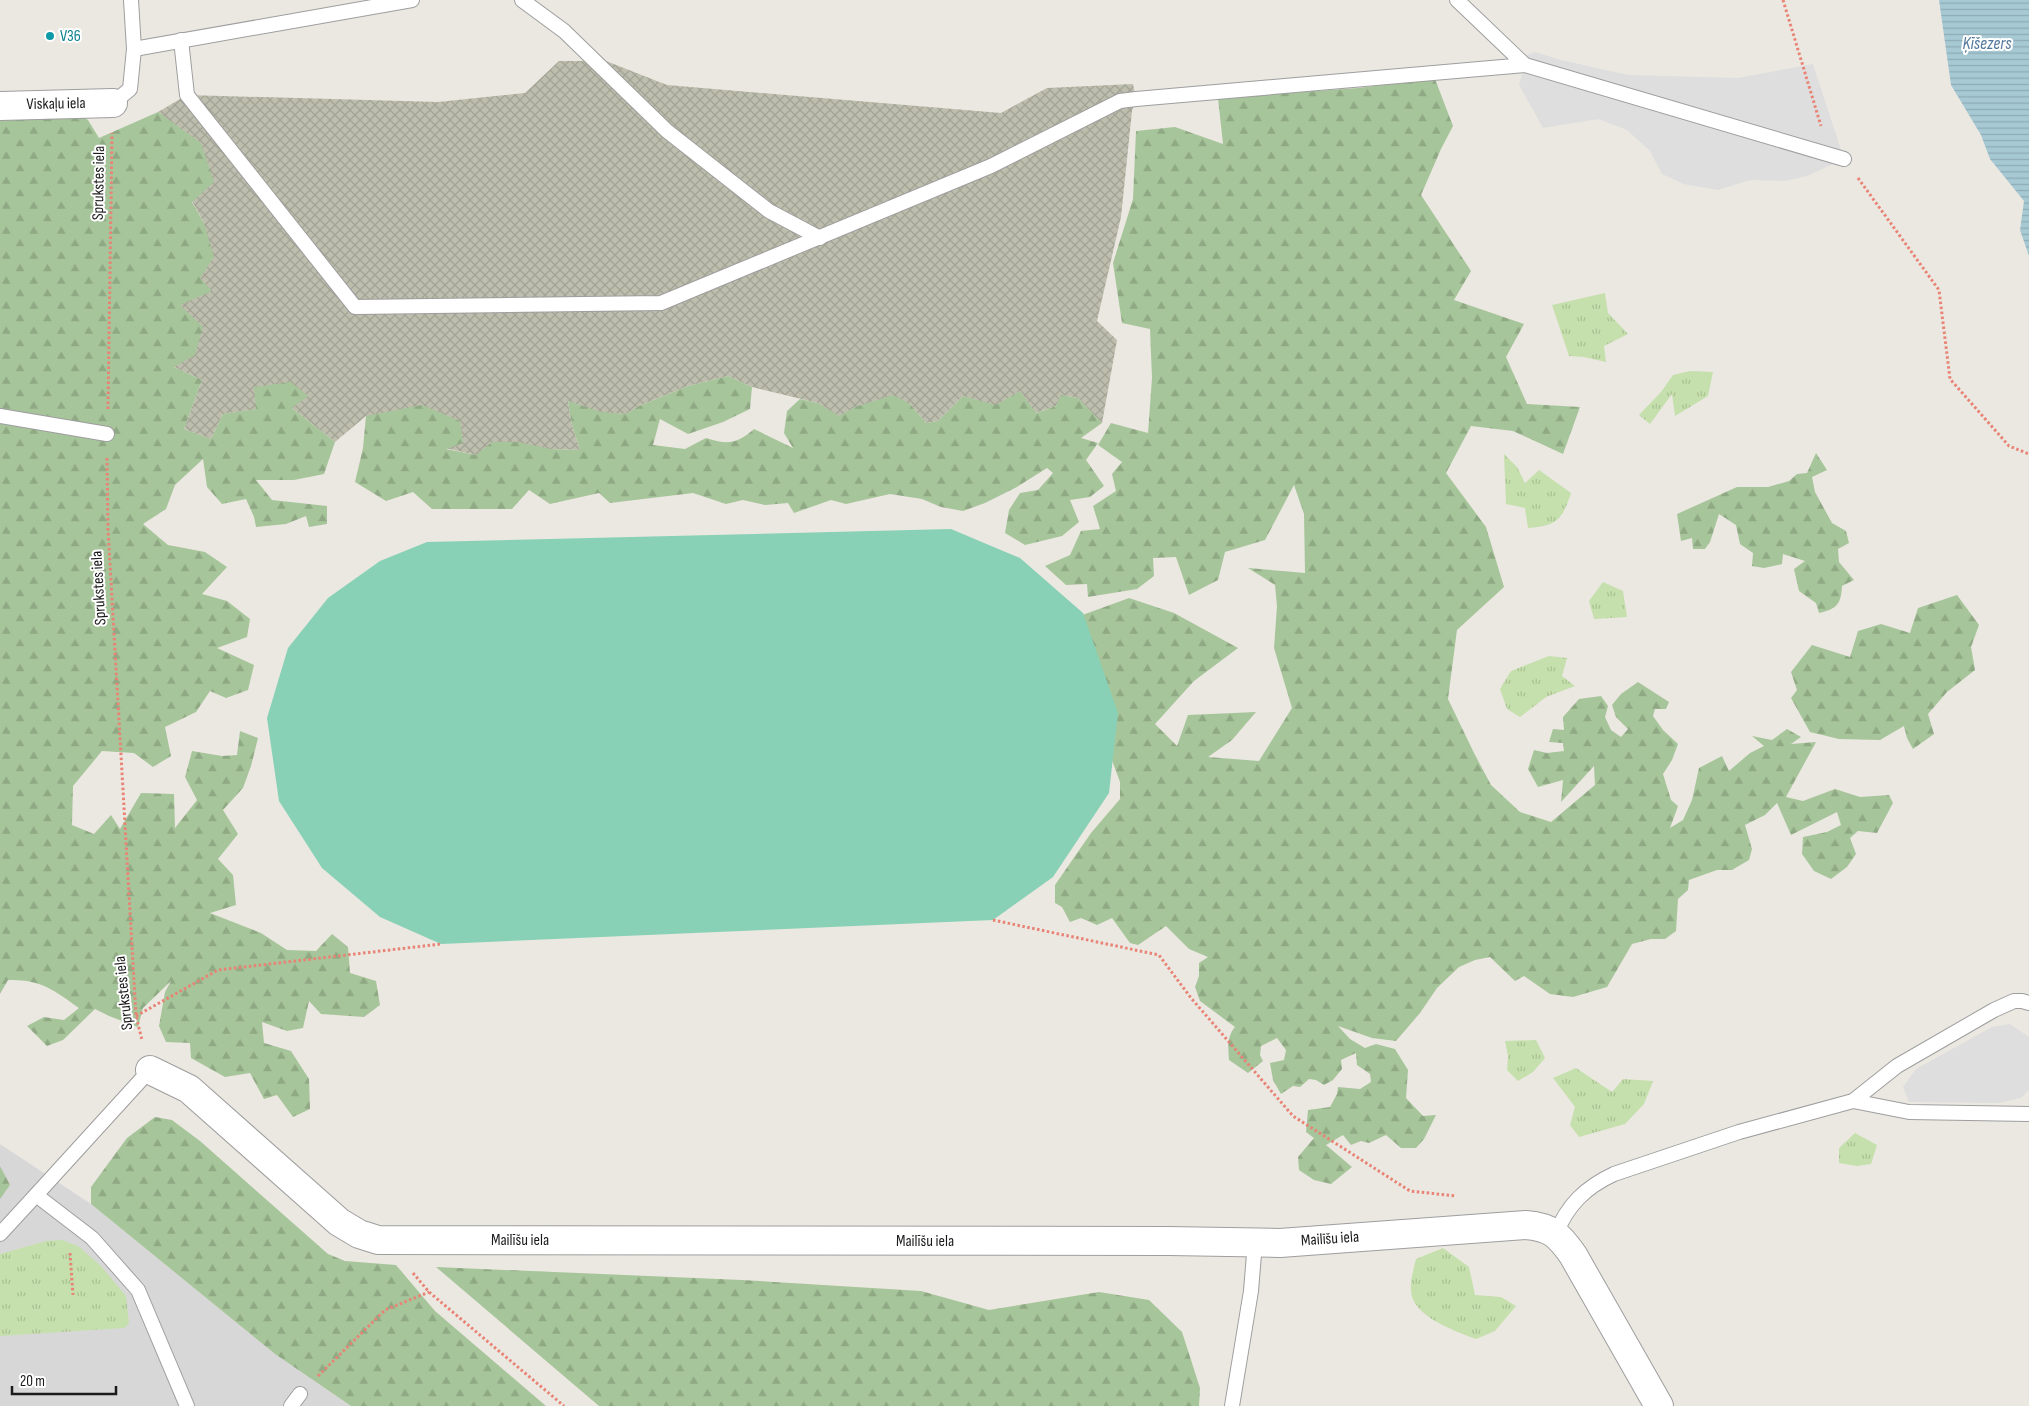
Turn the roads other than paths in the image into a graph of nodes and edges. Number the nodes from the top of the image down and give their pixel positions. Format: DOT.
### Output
graph roads {
  1 [pos="131,0"];
  2 [pos="412,0"];
  3 [pos="522,0"];
  4 [pos="1457,0"];
  5 [pos="181,40"];
  6 [pos="134,49"];
  7 [pos="1525,65"];
  8 [pos="112,103"];
  9 [pos="0,106"];
  10 [pos="1844,159"];
  11 [pos="820,238"];
  12 [pos="0,416"];
  13 [pos="107,434"];
  14 [pos="2029,1003"];
  15 [pos="150,1070"];
  16 [pos="1853,1101"];
  17 [pos="2029,1114"];
  18 [pos="36,1195"];
  19 [pos="0,1234"];
  20 [pos="1556,1234"];
  21 [pos="1255,1242"];
  22 [pos="300,1394"];
  23 [pos="187,1406"];
  24 [pos="291,1406"];
  25 [pos="1232,1406"];
  26 [pos="1659,1406"];
  1 -- 6 [label="lane"];
  2 -- 5 [label="lane"];
  3 -- 11 [label="lane"];
  4 -- 7 [label="lane"];
  5 -- 6 [label="lane"];
  5 -- 11 [label="lane"];
  6 -- 8 [label="lane"];
  7 -- 10 [label="lane"];
  7 -- 11 [label="lane"];
  8 -- 9 [label="street, Viskaļu iela"];
  12 -- 13 [label="lane"];
  14 -- 16 [label="lane"];
  15 -- 18 [label="lane"];
  15 -- 21 [label="street, Mailīšu iela"];
  16 -- 17 [label="lane"];
  16 -- 20 [label="lane"];
  18 -- 19 [label="lane"];
  18 -- 23 [label="lane"];
  20 -- 21 [label="street, Mailīšu iela"];
  20 -- 26 [label="street, Mailīšu iela"];
  21 -- 25 [label="lane"];
  22 -- 24 [label="lane"];
}
